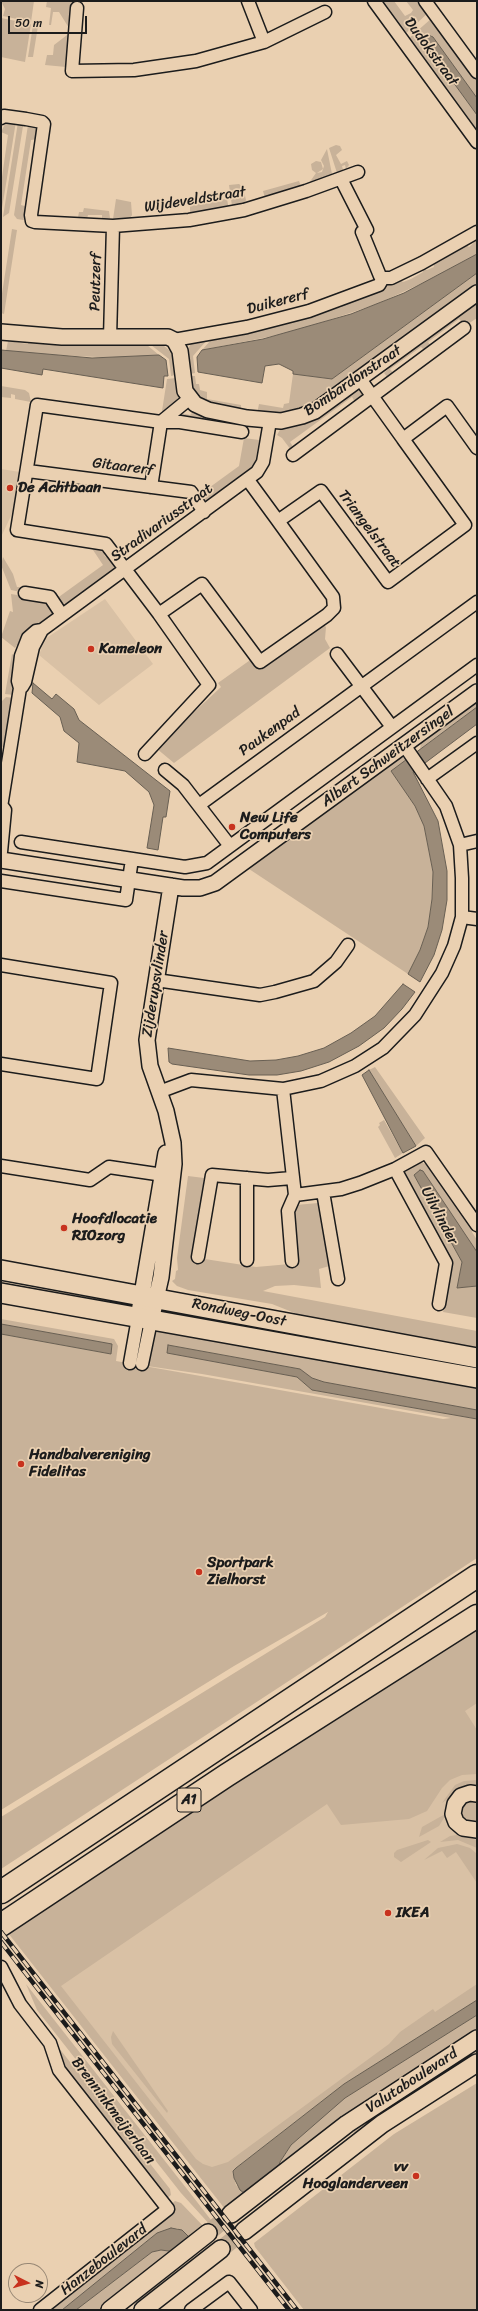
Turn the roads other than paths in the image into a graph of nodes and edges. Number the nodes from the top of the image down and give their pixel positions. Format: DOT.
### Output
graph roads {
  1 [pos="248,1"];
  2 [pos="374,1"];
  3 [pos="425,1"];
  4 [pos="77,8"];
  5 [pos="326,12"];
  6 [pos="264,42"];
  7 [pos="477,72"];
  8 [pos="1,118"];
  9 [pos="477,142"];
  10 [pos="358,172"];
  11 [pos="341,179"];
  12 [pos="113,226"];
  13 [pos="477,232"];
  14 [pos="383,278"];
  15 [pos="477,293"];
  16 [pos="464,328"];
  17 [pos="1,332"];
  18 [pos="110,338"];
  19 [pos="174,340"];
  20 [pos="360,378"];
  21 [pos="372,396"];
  22 [pos="189,399"];
  23 [pos="270,421"];
  24 [pos="161,422"];
  25 [pos="242,432"];
  26 [pos="403,439"];
  27 [pos="477,448"];
  28 [pos="293,454"];
  29 [pos="28,471"];
  30 [pos="248,480"];
  31 [pos="151,487"];
  32 [pos="204,512"];
  33 [pos="278,521"];
  34 [pos="125,569"];
  35 [pos="25,593"];
  36 [pos="477,602"];
  37 [pos="159,614"];
  38 [pos="62,615"];
  39 [pos="337,654"];
  40 [pos="477,665"];
  41 [pos="361,687"];
  42 [pos="477,692"];
  43 [pos="392,727"];
  44 [pos="477,743"];
  45 [pos="404,745"];
  46 [pos="145,754"];
  47 [pos="165,770"];
  48 [pos="428,779"];
  49 [pos="198,805"];
  50 [pos="2,806"];
  51 [pos="477,841"];
  52 [pos="21,842"];
  53 [pos="460,845"];
  54 [pos="230,846"];
  55 [pos="1,852"];
  56 [pos="132,859"];
  57 [pos="1,860"];
  58 [pos="129,879"];
  59 [pos="1,881"];
  60 [pos="171,886"];
  61 [pos="462,917"];
  62 [pos="477,920"];
  63 [pos="348,945"];
  64 [pos="1,965"];
  65 [pos="156,980"];
  66 [pos="1,1064"];
  67 [pos="283,1088"];
  68 [pos="159,1092"];
  69 [pos="1,1166"];
  70 [pos="395,1168"];
  71 [pos="168,1176"];
  72 [pos="247,1178"];
  73 [pos="292,1178"];
  74 [pos="323,1192"];
  75 [pos="295,1194"];
  76 [pos="477,1225"];
  77 [pos="198,1257"];
  78 [pos="247,1260"];
  79 [pos="292,1261"];
  80 [pos="1,1270"];
  81 [pos="338,1280"];
  82 [pos="1,1294"];
  83 [pos="150,1297"];
  84 [pos="439,1304"];
  85 [pos="144,1320"];
  86 [pos="477,1358"];
  87 [pos="136,1363"];
  88 [pos="477,1378"];
  89 [pos="477,1576"];
  90 [pos="477,1616"];
  91 [pos="477,1794"];
  92 [pos="477,1830"];
  93 [pos="1,1892"];
  94 [pos="7,1921"];
  95 [pos="1,1967"];
  96 [pos="477,2039"];
  97 [pos="477,2063"];
  98 [pos="168,2209"];
  99 [pos="231,2214"];
  100 [pos="244,2231"];
  101 [pos="208,2232"];
  102 [pos="221,2249"];
  103 [pos="40,2310"];
  104 [pos="110,2310"];
  105 [pos="143,2310"];
  106 [pos="191,2310"];
  107 [pos="251,2310"];
  1 -- 6 [label="street"];
  2 -- 9 [label="street, Dudokstraat"];
  3 -- 7 [label="street"];
  4 -- 6 [label="street"];
  5 -- 6 [label="street"];
  8 -- 12 [label="street, Wijdeveldstraat"];
  10 -- 11 [label="street, Wijdeveldstraat"];
  11 -- 12 [label="street, Wijdeveldstraat"];
  11 -- 14 [label="street"];
  12 -- 18 [label="street, Peutzerf"];
  13 -- 14 [label="street"];
  14 -- 19 [label="street, Duikererf"];
  15 -- 20 [label="street, Bombardonstraat"];
  16 -- 21 [label="street, Bombardonstraat"];
  17 -- 18 [label="street"];
  18 -- 19 [label="street"];
  19 -- 22 [label="street"];
  20 -- 21 [label="street, Triangelstraat"];
  20 -- 23 [label="street, Bombardonstraat"];
  21 -- 26 [label="street, Triangelstraat"];
  21 -- 28 [label="street, Bombardonstraat"];
  22 -- 23 [label="street, Bombardonstraat"];
  22 -- 24 [label="street"];
  23 -- 30 [label="street, Stradivariusstraat"];
  24 -- 25 [label="street"];
  24 -- 29 [label="street"];
  24 -- 31 [label="street"];
  26 -- 27 [label="street"];
  26 -- 33 [label="street, Triangelstraat"];
  29 -- 31 [label="street, Gitaarerf"];
  29 -- 34 [label="street"];
  30 -- 32 [label="street, Stradivariusstraat"];
  30 -- 33 [label="street"];
  31 -- 32 [label="street, Gitaarerf"];
  32 -- 34 [label="street, Stradivariusstraat"];
  33 -- 37 [label="street"];
  34 -- 37 [label="street"];
  34 -- 38 [label="street, Stradivariusstraat"];
  35 -- 38 [label="street"];
  36 -- 41 [label="street, Paukenpad"];
  37 -- 46 [label="street"];
  38 -- 50 [label="street, Stradivariusstraat"];
  39 -- 41 [label="street"];
  40 -- 43 [label="street, Albert Schweitzersingel"];
  41 -- 43 [label="street"];
  41 -- 49 [label="street, Paukenpad"];
  42 -- 45 [label="street, Albert Schweitzersingel"];
  43 -- 54 [label="street, Albert Schweitzersingel"];
  44 -- 48 [label="street"];
  45 -- 48 [label="street"];
  45 -- 60 [label="street, Albert Schweitzersingel"];
  47 -- 49 [label="street"];
  48 -- 53 [label="street"];
  49 -- 54 [label="street"];
  50 -- 55 [label="street, Stradivariusstraat"];
  51 -- 53 [label="street"];
  52 -- 56 [label="street, Albert Schweitzersingel"];
  53 -- 61 [label="street"];
  54 -- 56 [label="street, Albert Schweitzersingel"];
  56 -- 58 [label="street"];
  57 -- 58 [label="street, Albert Schweitzersingel"];
  58 -- 59 [label="street"];
  58 -- 60 [label="street, Albert Schweitzersingel"];
  60 -- 65 [label="street, Zijderupsvlinder"];
  61 -- 62 [label="street"];
  61 -- 67 [label="street"];
  63 -- 65 [label="street"];
  64 -- 66 [label="street"];
  65 -- 68 [label="street, Zijderupsvlinder"];
  67 -- 68 [label="street"];
  67 -- 73 [label="street"];
  68 -- 71 [label="street, Zijderupsvlinder"];
  69 -- 71 [label="street"];
  70 -- 74 [label="street"];
  70 -- 76 [label="street"];
  70 -- 84 [label="street, Uilvlinder"];
  71 -- 83 [label="street, Zijderupsvlinder"];
  72 -- 73 [label="street"];
  72 -- 77 [label="street"];
  72 -- 78 [label="street"];
  73 -- 75 [label="street"];
  74 -- 75 [label="street"];
  74 -- 81 [label="street"];
  75 -- 79 [label="street"];
  80 -- 83 [label="main road, Rondweg-Oost"];
  82 -- 85 [label="main road, Rondweg-Oost"];
  83 -- 85 [label="street, Zijderupsvlinder"];
  83 -- 86 [label="main road, Rondweg-Oost"];
  85 -- 87 [label="street"];
  85 -- 88 [label="main road, Rondweg-Oost"];
  89 -- 93 [label="highway, A1"];
  90 -- 94 [label="highway, A1"];
  91 -- 92 [label="street"];
  95 -- 98 [label="street, Brenninkmeijerlaan"];
  96 -- 99 [label="main road, Valutaboulevard"];
  97 -- 100 [label="main road, Valutaboulevard"];
  98 -- 103 [label="street, Hanzeboulevard"];
  101 -- 104 [label="main road"];
  102 -- 105 [label="main road"];
  106 -- 107 [label="street"];
}
